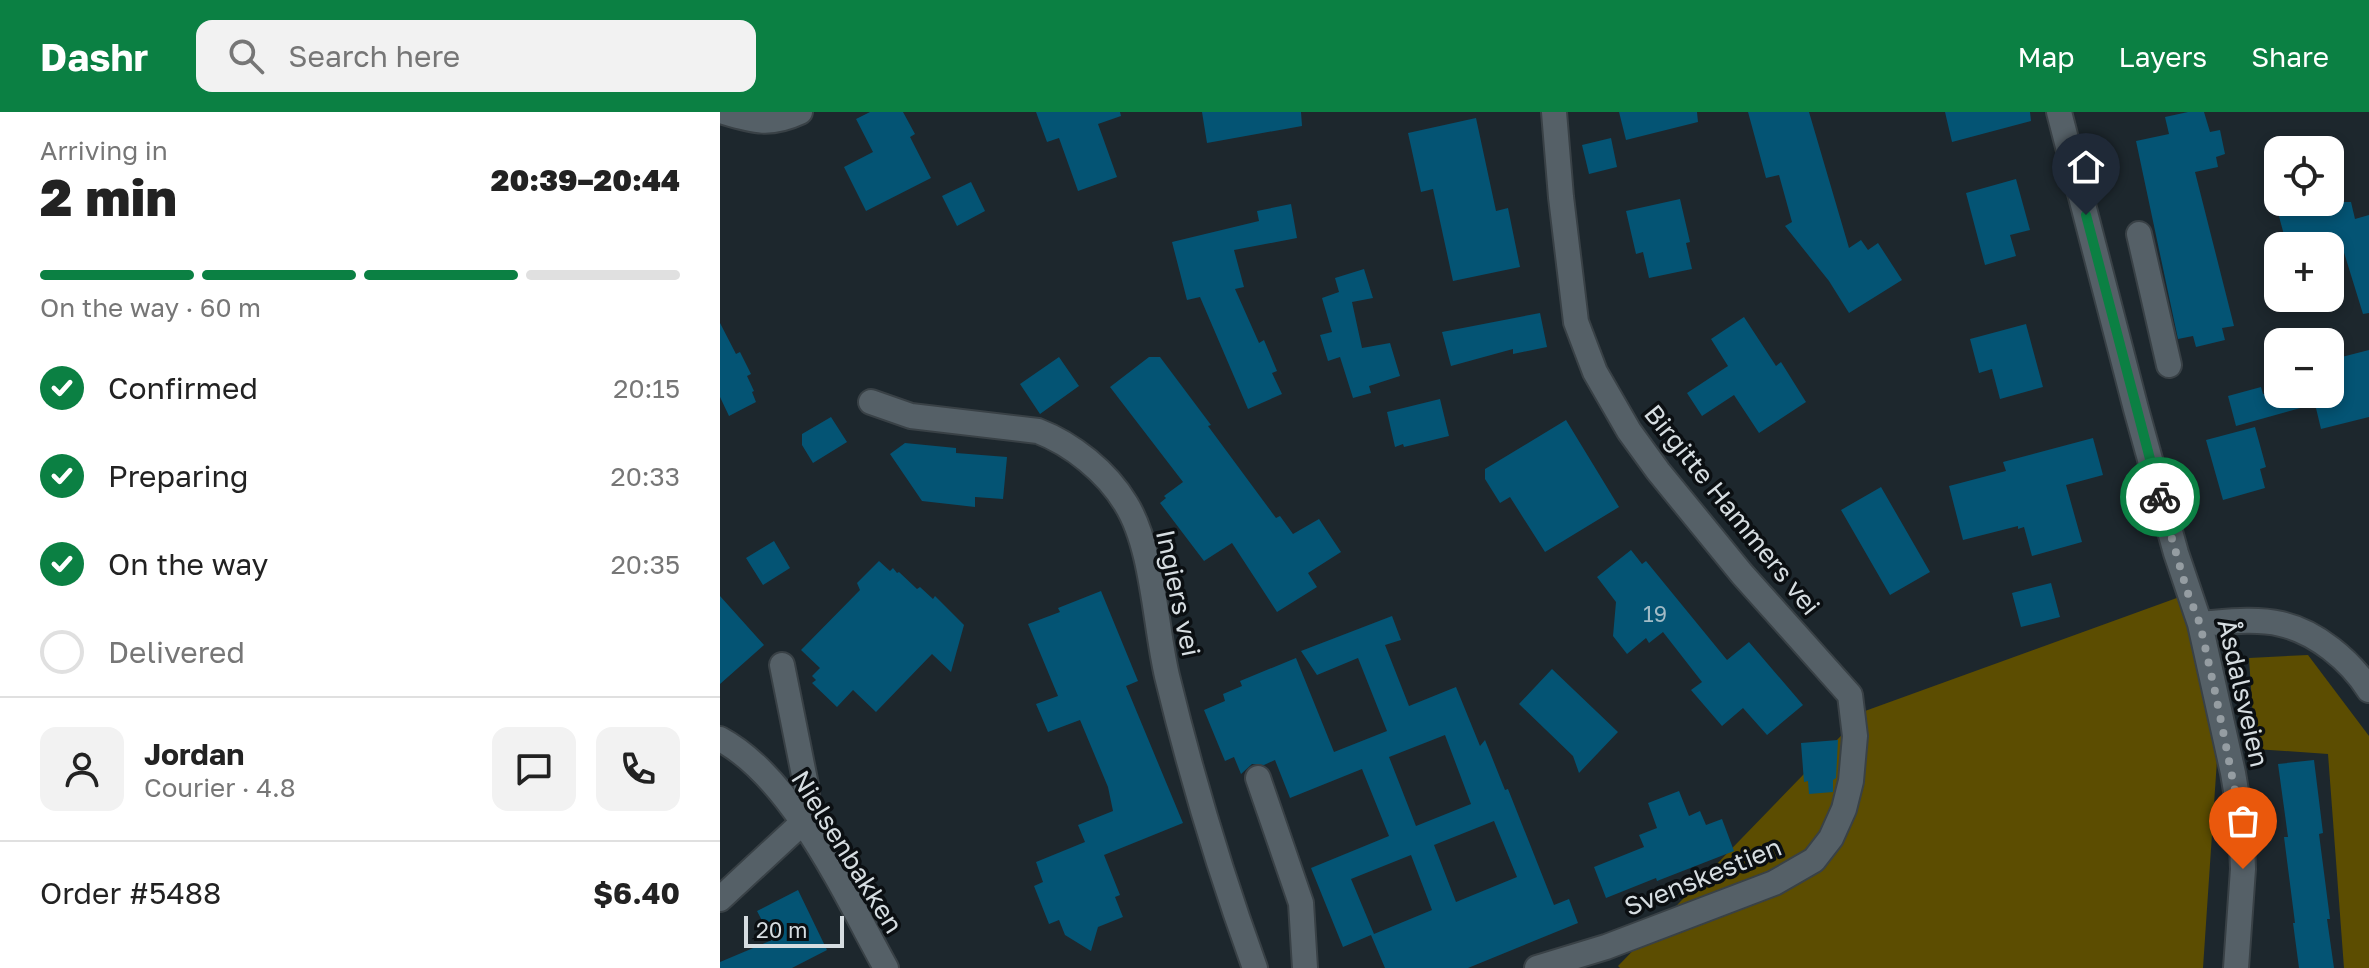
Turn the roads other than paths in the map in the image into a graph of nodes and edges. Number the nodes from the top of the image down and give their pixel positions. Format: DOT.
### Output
graph roads {
  1 [pos="724,112"];
  2 [pos="800,112"];
  3 [pos="1554,112"];
  4 [pos="2059,112"];
  5 [pos="2139,234"];
  6 [pos="2169,365"];
  7 [pos="871,402"];
  8 [pos="2200,624"];
  9 [pos="782,665"];
  10 [pos="2369,690"];
  11 [pos="1850,695"];
  12 [pos="722,742"];
  13 [pos="1258,778"];
  14 [pos="802,823"];
  15 [pos="720,899"];
  16 [pos="886,968"];
  17 [pos="1255,968"];
  18 [pos="1305,968"];
  19 [pos="1537,968"];
  20 [pos="2236,968"];
  1 -- 2 [label="street"];
  3 -- 11 [label="street, Birgitte Hammers vei"];
  4 -- 8 [label="street, Åsdalsveien"];
  5 -- 6 [label="street"];
  7 -- 17 [label="street, Ingiers vei"];
  8 -- 10 [label="street"];
  8 -- 20 [label="street, Åsdalsveien"];
  9 -- 14 [label="street"];
  11 -- 19 [label="street, Svenskestien"];
  12 -- 14 [label="street, Nielsenbakken"];
  13 -- 18 [label="street"];
  14 -- 15 [label="street"];
  14 -- 16 [label="street, Nielsenbakken"];
}
